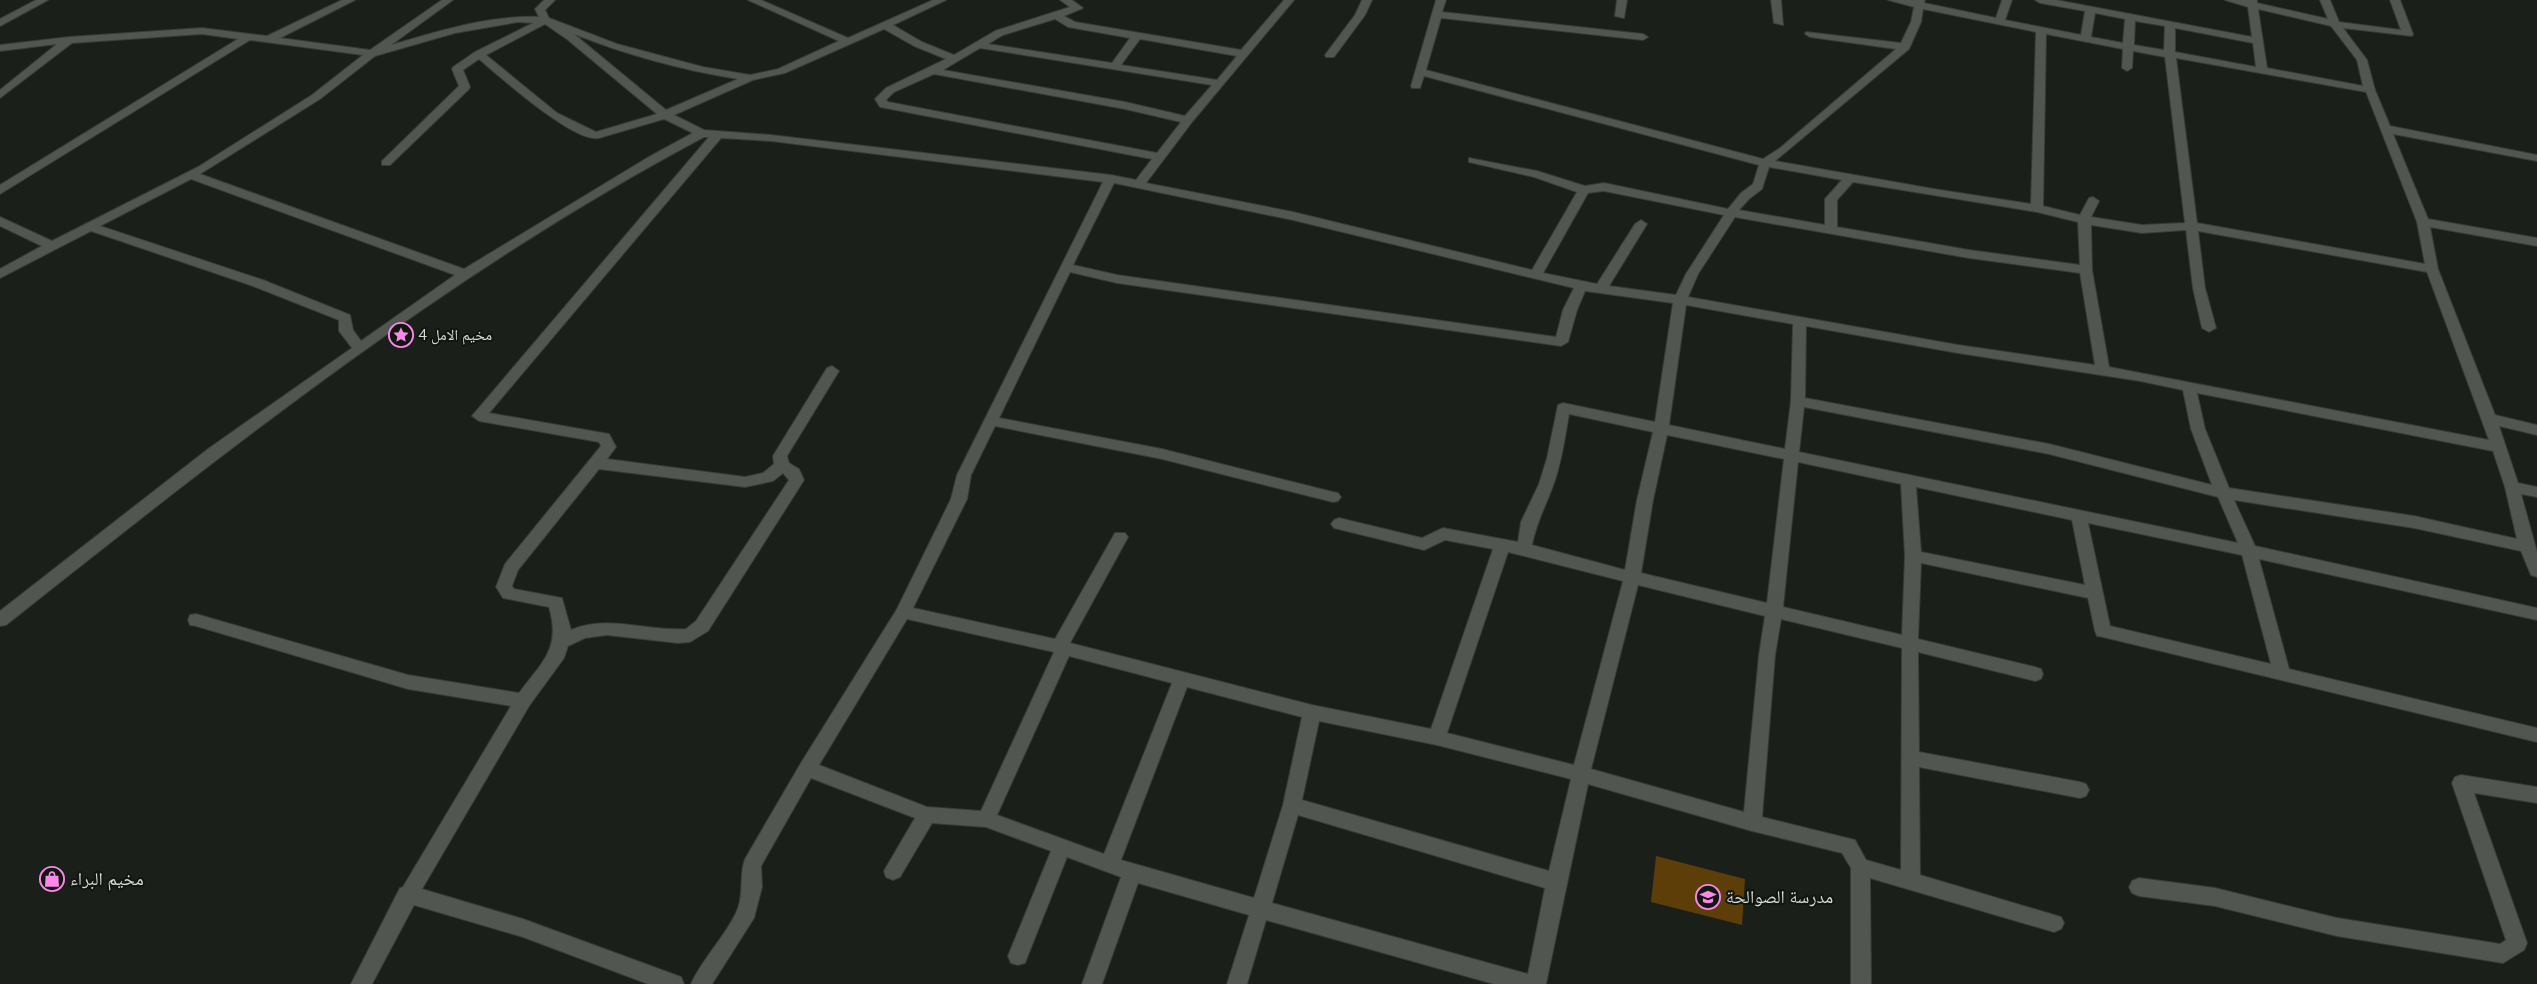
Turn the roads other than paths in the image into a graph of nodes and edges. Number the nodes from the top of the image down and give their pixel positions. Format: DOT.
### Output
graph roads {
  1 [pos="43,0"];
  2 [pos="350,0"];
  3 [pos="448,0"];
  4 [pos="550,0"];
  5 [pos="753,0"];
  6 [pos="917,0"];
  7 [pos="941,0"];
  8 [pos="1065,0"];
  9 [pos="1290,0"];
  10 [pos="1368,0"];
  11 [pos="1441,0"];
  12 [pos="1622,0"];
  13 [pos="1776,0"];
  14 [pos="1893,0"];
  15 [pos="2006,0"];
  16 [pos="2040,0"];
  17 [pos="2230,0"];
  18 [pos="2325,0"];
  19 [pos="2395,0"];
  20 [pos="2253,2"];
  21 [pos="1920,3"];
  22 [pos="25,4"];
  23 [pos="929,5"];
  24 [pos="2090,11"];
  25 [pos="1438,15"];
  26 [pos="1058,16"];
  27 [pos="1620,16"];
  28 [pos="2130,18"];
  29 [pos="545,20"];
  30 [pos="1999,22"];
  31 [pos="0,23"];
  32 [pos="1779,23"];
  33 [pos="883,24"];
  34 [pos="2335,24"];
  35 [pos="2170,25"];
  36 [pos="2041,30"];
  37 [pos="1810,34"];
  38 [pos="1137,36"];
  39 [pos="248,37"];
  40 [pos="1643,37"];
  41 [pos="2086,39"];
  42 [pos="70,40"];
  43 [pos="268,40"];
  44 [pos="846,41"];
  45 [pos="2259,41"];
  46 [pos="978,45"];
  47 [pos="1905,47"];
  48 [pos="2127,47"];
  49 [pos="0,48"];
  50 [pos="373,53"];
  51 [pos="479,54"];
  52 [pos="1244,54"];
  53 [pos="1330,55"];
  54 [pos="2171,55"];
  55 [pos="953,58"];
  56 [pos="1115,66"];
  57 [pos="2127,68"];
  58 [pos="933,70"];
  59 [pos="2262,71"];
  60 [pos="1421,72"];
  61 [pos="750,78"];
  62 [pos="1218,83"];
  63 [pos="1416,86"];
  64 [pos="2370,90"];
  65 [pos="0,95"];
  66 [pos="665,115"];
  67 [pos="1188,120"];
  68 [pos="2386,129"];
  69 [pos="702,133"];
  70 [pos="718,134"];
  71 [pos="1159,157"];
  72 [pos="2537,158"];
  73 [pos="1473,160"];
  74 [pos="386,163"];
  75 [pos="1765,163"];
  76 [pos="190,175"];
  77 [pos="1851,178"];
  78 [pos="1111,179"];
  79 [pos="1139,184"];
  80 [pos="0,190"];
  81 [pos="1584,190"];
  82 [pos="2093,201"];
  83 [pos="2037,208"];
  84 [pos="1731,213"];
  85 [pos="2084,220"];
  86 [pos="0,222"];
  87 [pos="2423,222"];
  88 [pos="1641,224"];
  89 [pos="2191,226"];
  90 [pos="92,227"];
  91 [pos="1831,230"];
  92 [pos="2537,242"];
  93 [pos="52,246"];
  94 [pos="1066,267"];
  95 [pos="2432,269"];
  96 [pos="2086,270"];
  97 [pos="0,274"];
  98 [pos="465,274"];
  99 [pos="1535,276"];
  100 [pos="1581,286"];
  101 [pos="1600,289"];
  102 [pos="1680,300"];
  103 [pos="1800,321"];
  104 [pos="2209,328"];
  105 [pos="360,349"];
  106 [pos="2103,370"];
  107 [pos="832,371"];
  108 [pos="2189,387"];
  109 [pos="1798,401"];
  110 [pos="2488,419"];
  111 [pos="992,422"];
  112 [pos="1661,428"];
  113 [pos="2537,430"];
  114 [pos="2498,446"];
  115 [pos="1791,456"];
  116 [pos="594,463"];
  117 [pos="782,466"];
  118 [pos="1908,480"];
  119 [pos="2512,487"];
  120 [pos="2537,492"];
  121 [pos="2224,493"];
  122 [pos="1333,497"];
  123 [pos="2079,516"];
  124 [pos="1339,524"];
  125 [pos="1120,537"];
  126 [pos="1502,545"];
  127 [pos="2527,547"];
  128 [pos="1524,549"];
  129 [pos="2249,551"];
  130 [pos="1913,556"];
  131 [pos="2537,571"];
  132 [pos="1632,577"];
  133 [pos="2094,593"];
  134 [pos="903,612"];
  135 [pos="1774,612"];
  136 [pos="2537,614"];
  137 [pos="0,620"];
  138 [pos="196,620"];
  139 [pos="561,642"];
  140 [pos="1910,642"];
  141 [pos="1062,648"];
  142 [pos="2035,674"];
  143 [pos="2282,674"];
  144 [pos="1182,678"];
  145 [pos="523,701"];
  146 [pos="1312,712"];
  147 [pos="2537,735"];
  148 [pos="1437,738"];
  149 [pos="1910,758"];
  150 [pos="807,768"];
  151 [pos="1581,774"];
  152 [pos="2080,790"];
  153 [pos="2537,795"];
  154 [pos="1292,805"];
  155 [pos="927,815"];
  156 [pos="986,820"];
  157 [pos="1752,823"];
  158 [pos="1062,846"];
  159 [pos="1110,864"];
  160 [pos="1860,867"];
  161 [pos="893,871"];
  162 [pos="1132,873"];
  163 [pos="1556,882"];
  164 [pos="1910,882"];
  165 [pos="2139,887"];
  166 [pos="407,894"];
  167 [pos="1260,907"];
  168 [pos="2054,923"];
  169 [pos="1018,956"];
  170 [pos="361,984"];
  171 [pos="674,984"];
  172 [pos="701,984"];
  173 [pos="1092,984"];
  174 [pos="1237,984"];
  175 [pos="1528,984"];
  176 [pos="1536,984"];
  177 [pos="1861,984"];
  1 -- 22 [label="street"];
  2 -- 43 [label="street"];
  3 -- 50 [label="street"];
  4 -- 29 [label="street"];
  5 -- 44 [label="street"];
  6 -- 23 [label="street"];
  7 -- 23 [label="street"];
  8 -- 26 [label="street"];
  9 -- 52 [label="street"];
  10 -- 53 [label="street"];
  11 -- 25 [label="street"];
  12 -- 27 [label="street"];
  13 -- 32 [label="street"];
  14 -- 21 [label="street"];
  15 -- 30 [label="street"];
  16 -- 24 [label="street"];
  17 -- 20 [label="street"];
  18 -- 34 [label="street"];
  19 -- 34 [label="street"];
  20 -- 34 [label="street"];
  20 -- 45 [label="street"];
  21 -- 30 [label="street"];
  21 -- 47 [label="street"];
  22 -- 31 [label="street"];
  23 -- 33 [label="street"];
  24 -- 28 [label="street"];
  24 -- 41 [label="street"];
  25 -- 40 [label="street"];
  25 -- 60 [label="street"];
  26 -- 38 [label="street"];
  26 -- 46 [label="street"];
  28 -- 35 [label="street"];
  28 -- 48 [label="street"];
  29 -- 50 [label="street"];
  29 -- 51 [label="street"];
  29 -- 61 [label="street"];
  29 -- 66 [label="street"];
  30 -- 36 [label="street"];
  33 -- 44 [label="street"];
  33 -- 55 [label="street"];
  34 -- 64 [label="street"];
  35 -- 45 [label="street"];
  35 -- 54 [label="street"];
  36 -- 41 [label="street"];
  36 -- 83 [label="street"];
  37 -- 47 [label="street"];
  38 -- 52 [label="street"];
  38 -- 56 [label="street"];
  39 -- 42 [label="street"];
  39 -- 43 [label="street"];
  39 -- 80 [label="street"];
  41 -- 48 [label="street"];
  42 -- 49 [label="street"];
  42 -- 65 [label="street"];
  43 -- 50 [label="street"];
  44 -- 61 [label="street"];
  45 -- 59 [label="street"];
  46 -- 55 [label="street"];
  46 -- 56 [label="street"];
  47 -- 75 [label="street"];
  48 -- 54 [label="street"];
  48 -- 57 [label="street"];
  50 -- 76 [label="street"];
  51 -- 66 [label="street"];
  51 -- 74 [label="street"];
  52 -- 62 [label="street"];
  54 -- 59 [label="street"];
  54 -- 89 [label="street"];
  55 -- 58 [label="street"];
  56 -- 62 [label="street"];
  58 -- 67 [label="street"];
  58 -- 71 [label="street"];
  59 -- 64 [label="street"];
  60 -- 63 [label="street"];
  60 -- 75 [label="street"];
  61 -- 66 [label="street"];
  62 -- 67 [label="street"];
  64 -- 68 [label="street"];
  66 -- 69 [label="street"];
  67 -- 71 [label="street"];
  68 -- 72 [label="street"];
  68 -- 87 [label="street"];
  69 -- 70 [label="street"];
  69 -- 98 [label="street"];
  70 -- 78 [label="street"];
  70 -- 116 [label="street"];
  71 -- 79 [label="street"];
  73 -- 81 [label="street"];
  75 -- 77 [label="street"];
  75 -- 84 [label="street"];
  76 -- 90 [label="street"];
  76 -- 98 [label="street"];
  77 -- 83 [label="street"];
  77 -- 91 [label="street"];
  78 -- 79 [label="street"];
  78 -- 94 [label="street"];
  79 -- 99 [label="street"];
  81 -- 84 [label="street"];
  81 -- 99 [label="street"];
  82 -- 85 [label="street"];
  83 -- 85 [label="street"];
  84 -- 91 [label="street"];
  84 -- 102 [label="street"];
  85 -- 89 [label="street"];
  85 -- 96 [label="street"];
  86 -- 93 [label="street"];
  87 -- 92 [label="street"];
  87 -- 95 [label="street"];
  88 -- 101 [label="street"];
  89 -- 95 [label="street"];
  89 -- 104 [label="street"];
  90 -- 93 [label="street"];
  90 -- 105 [label="street"];
  91 -- 96 [label="street"];
  93 -- 97 [label="street"];
  94 -- 100 [label="street"];
  94 -- 111 [label="street"];
  95 -- 110 [label="street"];
  96 -- 106 [label="street"];
  98 -- 105 [label="street"];
  99 -- 100 [label="street"];
  100 -- 101 [label="street"];
  101 -- 102 [label="street"];
  102 -- 103 [label="street"];
  102 -- 112 [label="street"];
  103 -- 106 [label="street"];
  103 -- 109 [label="street"];
  105 -- 137 [label="street"];
  106 -- 108 [label="street"];
  107 -- 117 [label="street"];
  108 -- 114 [label="street"];
  108 -- 121 [label="street"];
  109 -- 115 [label="street"];
  109 -- 121 [label="street"];
  110 -- 113 [label="street"];
  110 -- 114 [label="street"];
  111 -- 122 [label="street"];
  111 -- 134 [label="street"];
  112 -- 115 [label="street"];
  112 -- 128 [label="street"];
  112 -- 132 [label="street"];
  114 -- 119 [label="street"];
  115 -- 118 [label="street"];
  115 -- 135 [label="street"];
  116 -- 117 [label="street"];
  116 -- 139 [label="street"];
  117 -- 139 [label="street"];
  118 -- 123 [label="street"];
  118 -- 130 [label="street"];
  119 -- 120 [label="street"];
  119 -- 127 [label="street"];
  121 -- 127 [label="street"];
  121 -- 129 [label="street"];
  123 -- 129 [label="street"];
  123 -- 133 [label="street"];
  124 -- 126 [label="street"];
  125 -- 141 [label="street"];
  126 -- 128 [label="street"];
  126 -- 148 [label="street"];
  127 -- 131 [label="street"];
  128 -- 132 [label="street"];
  129 -- 136 [label="street"];
  129 -- 143 [label="street"];
  130 -- 133 [label="street"];
  130 -- 140 [label="street"];
  132 -- 135 [label="street"];
  132 -- 151 [label="street"];
  133 -- 143 [label="street"];
  134 -- 141 [label="street"];
  134 -- 150 [label="street"];
  135 -- 140 [label="street"];
  135 -- 157 [label="street"];
  138 -- 145 [label="street"];
  139 -- 145 [label="street"];
  140 -- 142 [label="street"];
  140 -- 149 [label="street"];
  141 -- 144 [label="street"];
  141 -- 156 [label="street"];
  143 -- 147 [label="street"];
  144 -- 146 [label="street"];
  144 -- 159 [label="street"];
  145 -- 166 [label="street"];
  146 -- 148 [label="street"];
  146 -- 154 [label="street"];
  148 -- 151 [label="street"];
  149 -- 152 [label="street"];
  149 -- 164 [label="street"];
  150 -- 155 [label="street"];
  150 -- 172 [label="street"];
  151 -- 157 [label="street"];
  151 -- 163 [label="street"];
  153 -- 165 [label="street"];
  154 -- 163 [label="street"];
  154 -- 167 [label="street"];
  155 -- 156 [label="street"];
  155 -- 161 [label="street"];
  156 -- 158 [label="street"];
  157 -- 160 [label="street"];
  158 -- 159 [label="street"];
  158 -- 169 [label="street"];
  159 -- 162 [label="street"];
  160 -- 164 [label="street"];
  160 -- 177 [label="street"];
  162 -- 167 [label="street"];
  162 -- 173 [label="street"];
  163 -- 176 [label="street"];
  164 -- 168 [label="street"];
  166 -- 170 [label="street"];
  166 -- 171 [label="street"];
  167 -- 174 [label="street"];
  167 -- 175 [label="street"];
}
